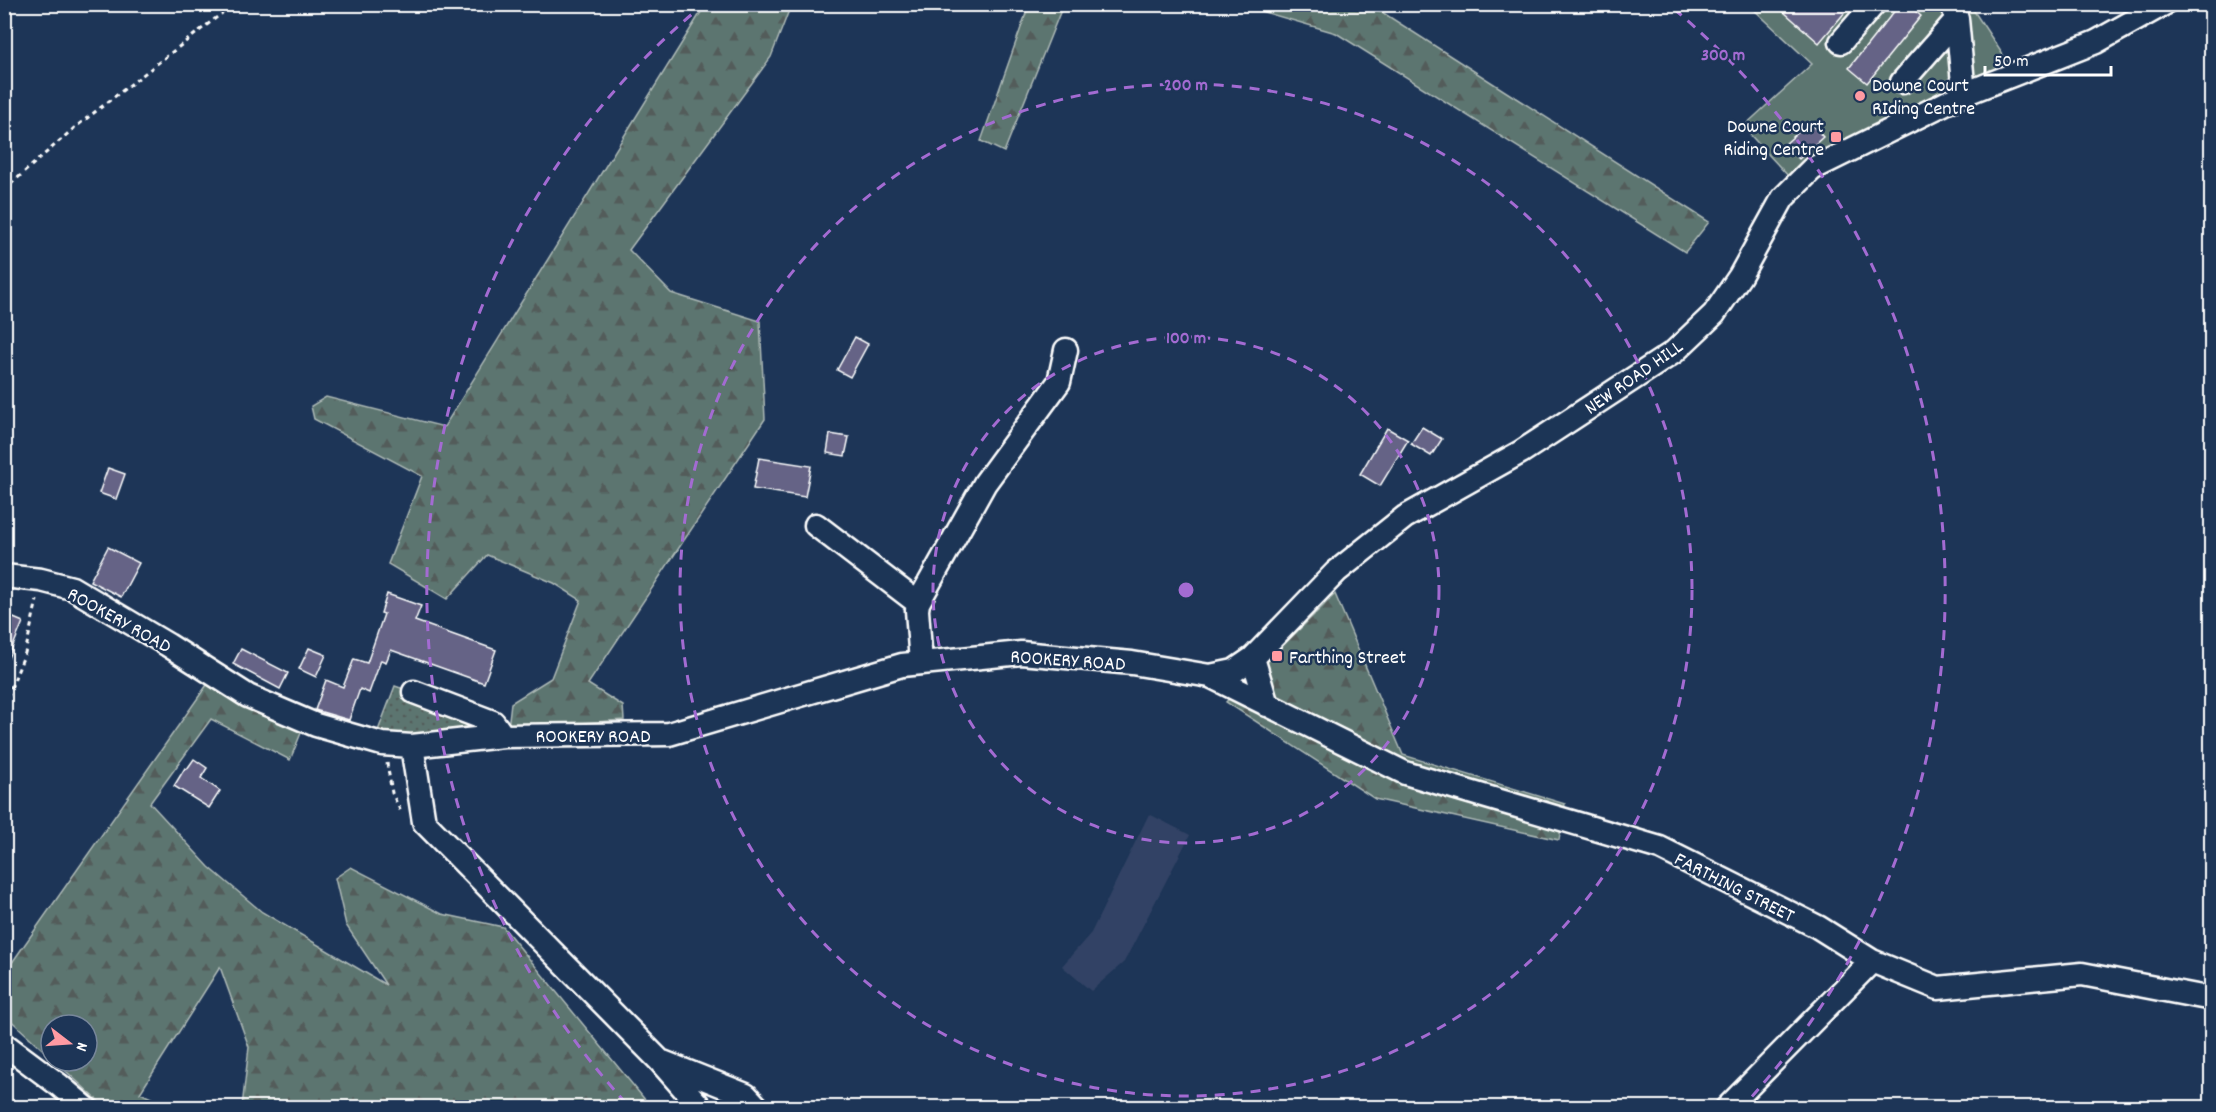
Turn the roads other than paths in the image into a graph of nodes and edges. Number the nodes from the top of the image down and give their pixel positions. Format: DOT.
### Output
graph roads {
  1 [pos="1874,4"];
  2 [pos="2164,4"];
  3 [pos="1955,12"];
  4 [pos="1841,42"];
  5 [pos="1902,82"];
  6 [pos="1964,94"];
  7 [pos="1066,350"];
  8 [pos="816,525"];
  9 [pos="4,576"];
  10 [pos="918,603"];
  11 [pos="1253,658"];
  12 [pos="921,663"];
  13 [pos="1210,676"];
  14 [pos="414,692"];
  15 [pos="1267,705"];
  16 [pos="503,736"];
  17 [pos="412,746"];
  18 [pos="1872,961"];
  19 [pos="2211,999"];
  20 [pos="4,1044"];
  21 [pos="659,1060"];
  22 [pos="86,1107"];
  23 [pos="701,1107"];
  24 [pos="758,1107"];
  25 [pos="1727,1107"];
  1 -- 4 [label="street"];
  2 -- 6 [label="street, NEW ROAD HILL"];
  3 -- 5 [label="street"];
  3 -- 6 [label="street"];
  6 -- 11 [label="street, NEW ROAD HILL"];
  7 -- 10 [label="street"];
  8 -- 10 [label="street"];
  9 -- 17 [label="street, ROOKERY ROAD"];
  10 -- 12 [label="street"];
  11 -- 13 [label="street, NEW ROAD HILL"];
  11 -- 15 [label="street"];
  12 -- 13 [label="street, ROOKERY ROAD"];
  12 -- 16 [label="street, ROOKERY ROAD"];
  13 -- 15 [label="street, FARTHING STREET"];
  14 -- 16 [label="street"];
  15 -- 18 [label="street, FARTHING STREET"];
  16 -- 17 [label="street, ROOKERY ROAD"];
  17 -- 21 [label="street"];
  18 -- 19 [label="street, FARTHING STREET"];
  18 -- 25 [label="street"];
  20 -- 22 [label="street"];
  21 -- 23 [label="street"];
  21 -- 24 [label="street"];
}
